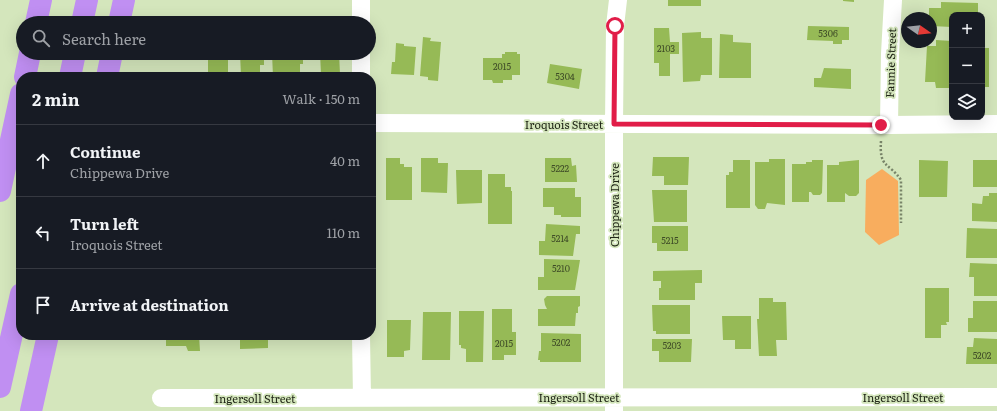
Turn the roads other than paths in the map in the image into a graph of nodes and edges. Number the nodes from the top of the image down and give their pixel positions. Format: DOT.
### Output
graph roads {
  1 [pos="41,0"];
  2 [pos="87,0"];
  3 [pos="124,0"];
  4 [pos="361,0"];
  5 [pos="618,0"];
  6 [pos="893,0"];
  7 [pos="38,16"];
  8 [pos="84,16"];
  9 [pos="121,16"];
  10 [pos="361,16"];
  11 [pos="29,60"];
  12 [pos="74,60"];
  13 [pos="111,60"];
  14 [pos="361,60"];
  15 [pos="26,72"];
  16 [pos="71,72"];
  17 [pos="108,72"];
  18 [pos="361,72"];
  19 [pos="16,117"];
  20 [pos="376,123"];
  21 [pos="614,124"];
  22 [pos="997,124"];
  23 [pos="885,125"];
  24 [pos="0,191"];
  25 [pos="16,316"];
  26 [pos="47,340"];
  27 [pos="361,340"];
  28 [pos="0,387"];
  29 [pos="997,397"];
  30 [pos="161,398"];
  31 [pos="362,398"];
  32 [pos="614,404"];
  33 [pos="889,404"];
  34 [pos="31,411"];
  1 -- 7 [label="highway"];
  2 -- 8 [label="highway"];
  3 -- 9 [label="highway"];
  4 -- 10 [label="street"];
  5 -- 21 [label="street, Chippewa Drive"];
  6 -- 23 [label="street, Fannie Street"];
  11 -- 15 [label="highway"];
  12 -- 16 [label="highway"];
  13 -- 17 [label="highway"];
  14 -- 18 [label="street"];
  19 -- 24 [label="highway"];
  20 -- 21 [label="street, Iroquois Street"];
  21 -- 23 [label="street, Iroquois Street"];
  21 -- 32 [label="street, Chippewa Drive"];
  22 -- 23 [label="street, Iroquois Street"];
  25 -- 28 [label="highway"];
  26 -- 34 [label="highway"];
  27 -- 31 [label="street"];
  29 -- 33 [label="street, Ingersoll Street"];
  30 -- 31 [label="street, Ingersoll Street"];
  31 -- 32 [label="street, Ingersoll Street"];
  32 -- 33 [label="street, Ingersoll Street"];
}
